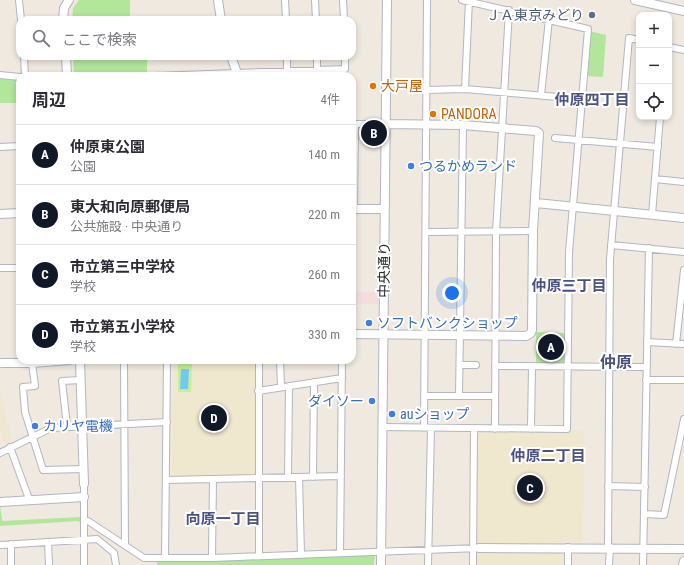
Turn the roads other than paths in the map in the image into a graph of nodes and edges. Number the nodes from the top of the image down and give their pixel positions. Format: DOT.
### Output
graph roads {
  1 [pos="19,0"];
  2 [pos="69,0"];
  3 [pos="218,0"];
  4 [pos="285,0"];
  5 [pos="315,0"];
  6 [pos="343,0"];
  7 [pos="387,0"];
  8 [pos="427,0"];
  9 [pos="467,0"];
  10 [pos="635,0"];
  11 [pos="509,10"];
  12 [pos="684,11"];
  13 [pos="21,16"];
  14 [pos="63,16"];
  15 [pos="220,16"];
  16 [pos="286,16"];
  17 [pos="316,16"];
  18 [pos="344,16"];
  19 [pos="549,19"];
  20 [pos="636,39"];
  21 [pos="672,48"];
  22 [pos="684,50"];
  23 [pos="24,60"];
  24 [pos="66,60"];
  25 [pos="233,60"];
  26 [pos="287,60"];
  27 [pos="317,60"];
  28 [pos="345,60"];
  29 [pos="287,71"];
  30 [pos="25,72"];
  31 [pos="67,72"];
  32 [pos="237,72"];
  33 [pos="271,72"];
  34 [pos="302,72"];
  35 [pos="317,72"];
  36 [pos="324,72"];
  37 [pos="0,75"];
  38 [pos="16,77"];
  39 [pos="465,89"];
  40 [pos="427,90"];
  41 [pos="505,92"];
  42 [pos="541,96"];
  43 [pos="581,99"];
  44 [pos="660,120"];
  45 [pos="356,124"];
  46 [pos="385,124"];
  47 [pos="427,124"];
  48 [pos="463,125"];
  49 [pos="502,128"];
  50 [pos="556,138"];
  51 [pos="578,140"];
  52 [pos="620,143"];
  53 [pos="16,146"];
  54 [pos="658,147"];
  55 [pos="0,148"];
  56 [pos="655,179"];
  57 [pos="684,182"];
  58 [pos="536,202"];
  59 [pos="572,206"];
  60 [pos="356,209"];
  61 [pos="384,209"];
  62 [pos="614,211"];
  63 [pos="16,213"];
  64 [pos="0,214"];
  65 [pos="652,214"];
  66 [pos="684,218"];
  67 [pos="426,232"];
  68 [pos="460,232"];
  69 [pos="496,232"];
  70 [pos="533,232"];
  71 [pos="611,245"];
  72 [pos="649,248"];
  73 [pos="684,252"];
  74 [pos="0,268"];
  75 [pos="16,268"];
  76 [pos="684,270"];
  77 [pos="356,334"];
  78 [pos="383,335"];
  79 [pos="425,335"];
  80 [pos="460,335"];
  81 [pos="495,336"];
  82 [pos="647,342"];
  83 [pos="676,344"];
  84 [pos="684,344"];
  85 [pos="1,363"];
  86 [pos="16,363"];
  87 [pos="32,364"];
  88 [pos="80,364"];
  89 [pos="124,364"];
  90 [pos="167,364"];
  91 [pos="258,364"];
  92 [pos="280,364"];
  93 [pos="342,364"];
  94 [pos="460,365"];
  95 [pos="476,365"];
  96 [pos="495,366"];
  97 [pos="532,366"];
  98 [pos="567,367"];
  99 [pos="609,367"];
  100 [pos="646,367"];
  101 [pos="342,378"];
  102 [pos="81,380"];
  103 [pos="646,380"];
  104 [pos="684,380"];
  105 [pos="314,382"];
  106 [pos="288,386"];
  107 [pos="281,387"];
  108 [pos="258,391"];
  109 [pos="424,396"];
  110 [pos="460,396"];
  111 [pos="495,396"];
  112 [pos="684,419"];
  113 [pos="167,422"];
  114 [pos="126,424"];
  115 [pos="67,426"];
  116 [pos="83,426"];
  117 [pos="383,427"];
  118 [pos="427,428"];
  119 [pos="495,428"];
  120 [pos="474,429"];
  121 [pos="531,429"];
  122 [pos="32,437"];
  123 [pos="10,447"];
  124 [pos="0,453"];
  125 [pos="84,469"];
  126 [pos="341,476"];
  127 [pos="288,477"];
  128 [pos="299,477"];
  129 [pos="314,477"];
  130 [pos="259,478"];
  131 [pos="213,479"];
  132 [pos="167,480"];
  133 [pos="84,484"];
  134 [pos="608,486"];
  135 [pos="645,487"];
  136 [pos="84,497"];
  137 [pos="30,500"];
  138 [pos="0,502"];
  139 [pos="645,514"];
  140 [pos="84,520"];
  141 [pos="84,540"];
  142 [pos="48,542"];
  143 [pos="11,544"];
  144 [pos="0,545"];
  145 [pos="125,545"];
  146 [pos="568,547"];
  147 [pos="609,547"];
  148 [pos="475,548"];
  149 [pos="644,548"];
  150 [pos="684,549"];
  151 [pos="428,550"];
  152 [pos="382,552"];
  153 [pos="340,553"];
  154 [pos="301,554"];
  155 [pos="259,556"];
  156 [pos="165,558"];
  157 [pos="212,558"];
  158 [pos="154,562"];
  159 [pos="684,562"];
  160 [pos="11,565"];
  161 [pos="49,565"];
  162 [pos="84,565"];
  163 [pos="116,565"];
  164 [pos="381,565"];
  165 [pos="428,565"];
  166 [pos="473,565"];
  167 [pos="568,565"];
  168 [pos="610,565"];
  169 [pos="643,565"];
  170 [pos="684,565"];
  1 -- 13 [label="street"];
  2 -- 14 [label="street"];
  3 -- 15 [label="street"];
  4 -- 16 [label="street"];
  5 -- 17 [label="street"];
  6 -- 18 [label="street"];
  7 -- 46 [label="street, 中央通り"];
  8 -- 40 [label="street"];
  9 -- 11 [label="street"];
  9 -- 39 [label="street"];
  10 -- 12 [label="street"];
  11 -- 19 [label="street"];
  11 -- 41 [label="street"];
  19 -- 42 [label="street"];
  19 -- 43 [label="street"];
  20 -- 52 [label="street"];
  21 -- 22 [label="street"];
  23 -- 30 [label="street"];
  24 -- 31 [label="street"];
  25 -- 32 [label="street"];
  26 -- 29 [label="street"];
  27 -- 35 [label="street"];
  28 -- 36 [label="street"];
  29 -- 33 [label="street"];
  29 -- 34 [label="street"];
  37 -- 38 [label="street"];
  39 -- 40 [label="street"];
  39 -- 41 [label="street"];
  40 -- 47 [label="street"];
  41 -- 42 [label="street"];
  41 -- 49 [label="street"];
  42 -- 43 [label="street"];
  43 -- 51 [label="street"];
  44 -- 54 [label="street"];
  45 -- 46 [label="street"];
  46 -- 47 [label="street"];
  46 -- 61 [label="street, 中央通り"];
  47 -- 48 [label="street"];
  47 -- 67 [label="street"];
  48 -- 49 [label="street"];
  48 -- 68 [label="street"];
  49 -- 58 [label="street"];
  49 -- 69 [label="street"];
  50 -- 51 [label="street"];
  51 -- 52 [label="street"];
  51 -- 59 [label="street"];
  52 -- 54 [label="street"];
  52 -- 62 [label="street"];
  53 -- 55 [label="street"];
  54 -- 56 [label="street"];
  56 -- 57 [label="street"];
  56 -- 65 [label="street"];
  58 -- 59 [label="street"];
  58 -- 70 [label="street"];
  59 -- 62 [label="street"];
  59 -- 98 [label="street"];
  60 -- 61 [label="street"];
  61 -- 78 [label="street, 中央通り"];
  62 -- 65 [label="street"];
  62 -- 71 [label="street"];
  63 -- 64 [label="street"];
  65 -- 66 [label="street"];
  67 -- 68 [label="street"];
  67 -- 79 [label="street"];
  68 -- 69 [label="street"];
  68 -- 80 [label="street"];
  69 -- 70 [label="street"];
  69 -- 81 [label="street"];
  70 -- 81 [label="street"];
  71 -- 72 [label="street"];
  71 -- 99 [label="street"];
  72 -- 73 [label="street"];
  72 -- 82 [label="street"];
  74 -- 75 [label="street"];
  76 -- 83 [label="street"];
  77 -- 78 [label="street"];
  78 -- 79 [label="street"];
  78 -- 117 [label="street, 中央通り"];
  79 -- 80 [label="street"];
  79 -- 109 [label="street"];
  80 -- 81 [label="street"];
  80 -- 94 [label="street"];
  81 -- 96 [label="street"];
  82 -- 83 [label="street"];
  82 -- 100 [label="street"];
  83 -- 84 [label="street"];
  85 -- 86 [label="street"];
  87 -- 122 [label="street"];
  88 -- 102 [label="street"];
  89 -- 114 [label="street"];
  90 -- 113 [label="street"];
  91 -- 108 [label="street"];
  92 -- 107 [label="street"];
  93 -- 101 [label="street"];
  94 -- 95 [label="street"];
  94 -- 110 [label="street"];
  96 -- 97 [label="street"];
  96 -- 111 [label="street"];
  97 -- 98 [label="street"];
  97 -- 121 [label="street"];
  98 -- 99 [label="street"];
  98 -- 121 [label="street"];
  99 -- 100 [label="street"];
  99 -- 134 [label="street"];
  100 -- 103 [label="street"];
  101 -- 105 [label="street"];
  101 -- 126 [label="street"];
  102 -- 115 [label="street"];
  102 -- 116 [label="street"];
  103 -- 104 [label="street"];
  103 -- 135 [label="street"];
  105 -- 106 [label="street"];
  105 -- 129 [label="street"];
  106 -- 107 [label="street"];
  106 -- 127 [label="street"];
  107 -- 108 [label="street"];
  108 -- 130 [label="street"];
  109 -- 110 [label="street"];
  109 -- 118 [label="street"];
  110 -- 111 [label="street"];
  111 -- 119 [label="street"];
  112 -- 139 [label="street"];
  113 -- 114 [label="street"];
  113 -- 132 [label="street"];
  114 -- 116 [label="street"];
  114 -- 145 [label="street"];
  115 -- 116 [label="street"];
  115 -- 122 [label="street"];
  116 -- 125 [label="street"];
  117 -- 118 [label="street"];
  117 -- 152 [label="street, 中央通り"];
  118 -- 120 [label="street"];
  118 -- 151 [label="street"];
  119 -- 120 [label="street"];
  119 -- 121 [label="street"];
  120 -- 148 [label="street"];
  122 -- 123 [label="street"];
  122 -- 125 [label="street"];
  123 -- 124 [label="street"];
  123 -- 137 [label="street"];
  125 -- 133 [label="street"];
  126 -- 129 [label="street"];
  126 -- 153 [label="street"];
  127 -- 128 [label="street"];
  127 -- 130 [label="street"];
  128 -- 129 [label="street"];
  128 -- 154 [label="street"];
  130 -- 131 [label="street"];
  130 -- 155 [label="street"];
  131 -- 132 [label="street"];
  131 -- 157 [label="street"];
  132 -- 156 [label="street"];
  133 -- 136 [label="street"];
  134 -- 135 [label="street"];
  134 -- 147 [label="street"];
  135 -- 139 [label="street"];
  136 -- 137 [label="street"];
  136 -- 140 [label="street"];
  137 -- 138 [label="street"];
  139 -- 149 [label="street"];
  140 -- 141 [label="street"];
  140 -- 145 [label="street"];
  141 -- 142 [label="street"];
  141 -- 162 [label="street"];
  141 -- 163 [label="street"];
  142 -- 143 [label="street"];
  142 -- 161 [label="street"];
  143 -- 144 [label="street"];
  143 -- 160 [label="street"];
  145 -- 158 [label="street"];
  146 -- 147 [label="street"];
  146 -- 148 [label="street"];
  146 -- 167 [label="street"];
  147 -- 149 [label="street"];
  147 -- 168 [label="street"];
  148 -- 151 [label="street"];
  148 -- 166 [label="street"];
  149 -- 150 [label="street"];
  149 -- 169 [label="street"];
  151 -- 152 [label="street"];
  151 -- 165 [label="street"];
  152 -- 153 [label="street"];
  152 -- 164 [label="street, 中央通り"];
  153 -- 154 [label="street"];
  154 -- 155 [label="street"];
  155 -- 157 [label="street"];
  156 -- 157 [label="street"];
  156 -- 158 [label="street"];
  159 -- 170 [label="street"];
}
